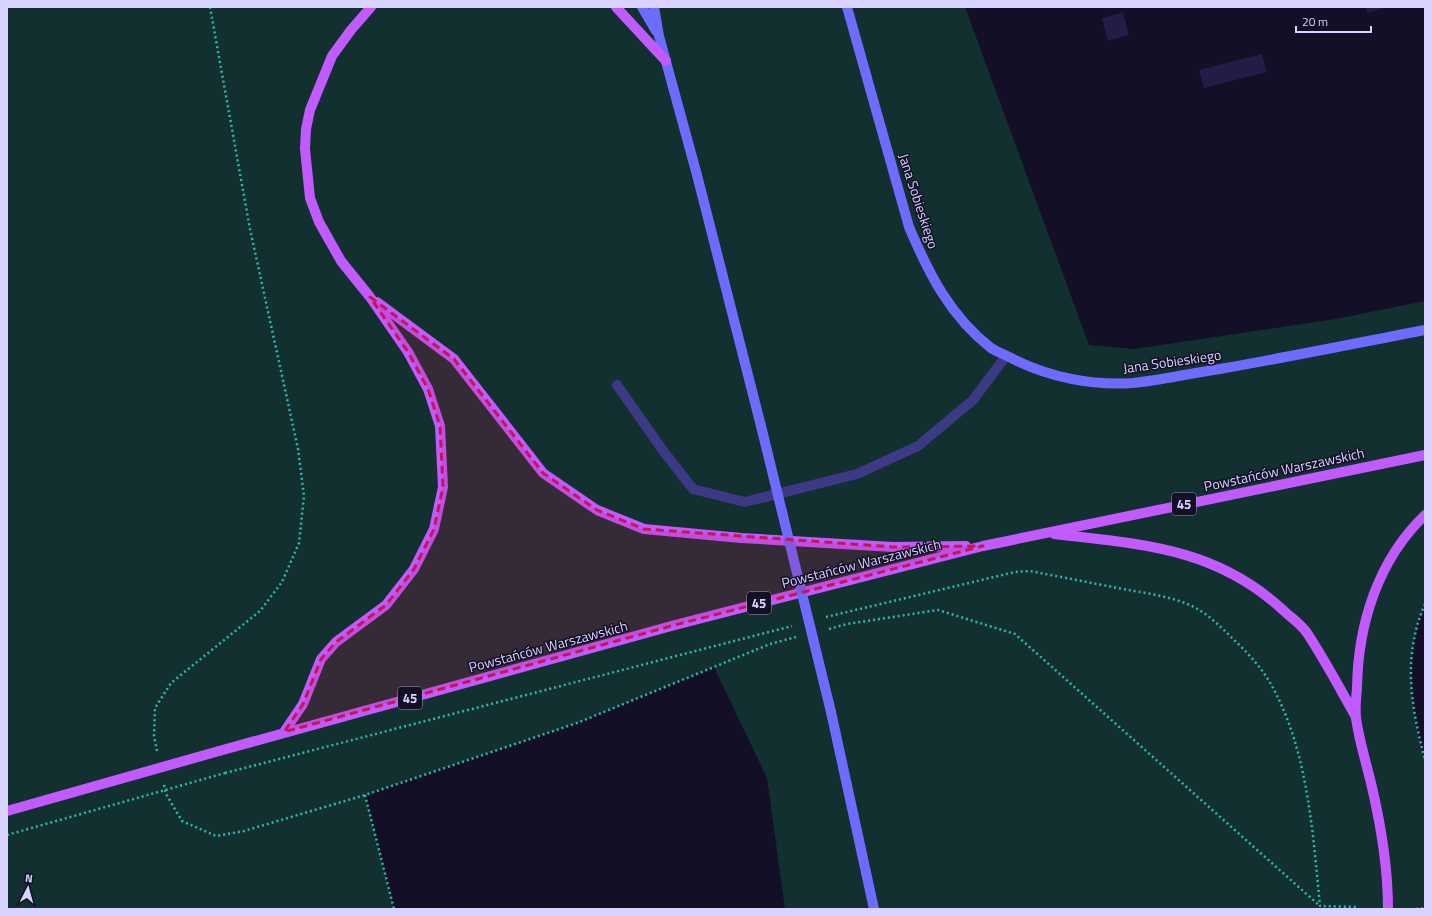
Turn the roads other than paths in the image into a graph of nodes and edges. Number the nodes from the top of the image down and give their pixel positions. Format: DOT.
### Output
graph roads {
  1 [pos="371,7"];
  2 [pos="616,7"];
  3 [pos="642,7"];
  4 [pos="654,7"];
  5 [pos="847,7"];
  6 [pos="659,36"];
  7 [pos="666,61"];
  8 [pos="370,297"];
  9 [pos="1425,330"];
  10 [pos="1006,356"];
  11 [pos="617,384"];
  12 [pos="1425,455"];
  13 [pos="1425,515"];
  14 [pos="1044,533"];
  15 [pos="983,546"];
  16 [pos="1356,717"];
  17 [pos="284,732"];
  18 [pos="7,811"];
  19 [pos="874,909"];
  20 [pos="1388,909"];
  1 -- 8 [label="main road"];
  2 -- 7 [label="main road"];
  3 -- 6 [label="main road"];
  4 -- 6 [label="main road"];
  5 -- 10 [label="main road, Jana Sobieskiego"];
  6 -- 7 [label="main road"];
  7 -- 19 [label="main road, bridge"];
  8 -- 15 [label="main road"];
  8 -- 17 [label="main road"];
  9 -- 10 [label="main road, Jana Sobieskiego"];
  10 -- 11 [label="lane"];
  12 -- 14 [label="main road, Powstańców Warszawskich / 45"];
  13 -- 16 [label="main road"];
  14 -- 15 [label="main road, Powstańców Warszawskich / 45"];
  14 -- 16 [label="main road"];
  15 -- 17 [label="main road, Powstańców Warszawskich / 45"];
  16 -- 20 [label="main road"];
  17 -- 18 [label="main road, Powstańców Warszawskich / 45, bridge"];
}
